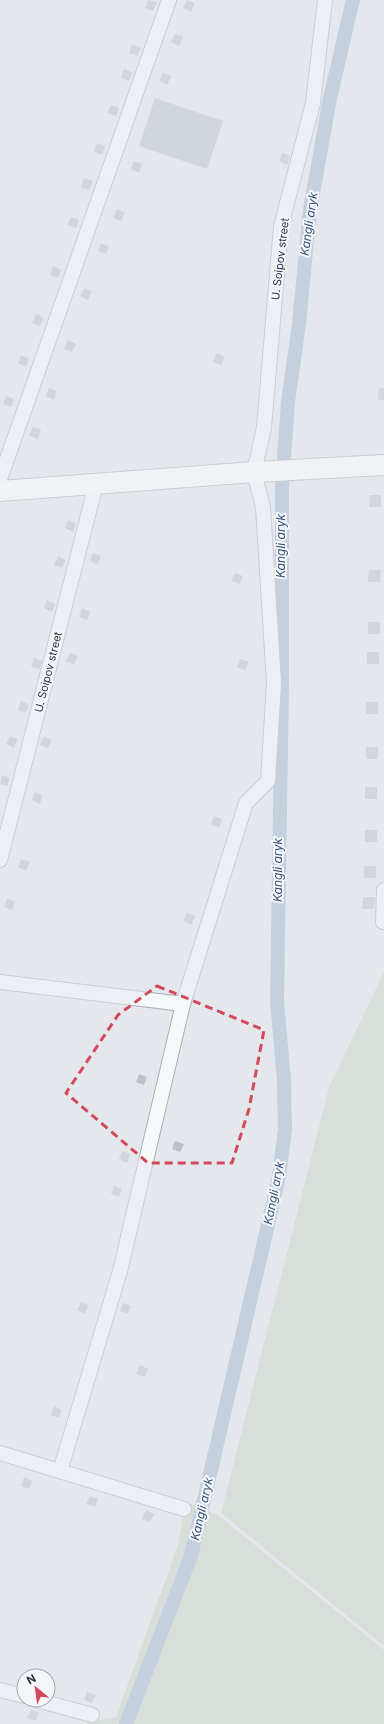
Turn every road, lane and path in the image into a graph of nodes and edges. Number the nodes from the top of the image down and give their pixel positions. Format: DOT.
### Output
graph roads {
  1 [pos="169,0"];
  2 [pos="325,0"];
  3 [pos="384,465"];
  4 [pos="258,472"];
  5 [pos="0,479"];
  6 [pos="96,484"];
  7 [pos="0,491"];
  8 [pos="0,860"];
  9 [pos="384,890"];
  10 [pos="383,922"];
  11 [pos="0,982"];
  12 [pos="182,1004"];
  13 [pos="0,1453"];
  14 [pos="60,1471"];
  15 [pos="184,1509"];
  16 [pos="0,1690"];
  17 [pos="16,1694"];
  18 [pos="56,1706"];
  19 [pos="92,1716"];
  1 -- 5 [label="street"];
  2 -- 4 [label="street, U. Soipov street"];
  3 -- 4 [label="street"];
  4 -- 6 [label="street"];
  4 -- 12 [label="street"];
  6 -- 7 [label="street"];
  6 -- 8 [label="street, U. Soipov street"];
  9 -- 10 [label="street"];
  11 -- 12 [label="street"];
  12 -- 14 [label="street"];
  13 -- 14 [label="street"];
  14 -- 15 [label="street"];
  16 -- 17 [label="street"];
  18 -- 19 [label="street"];
}
